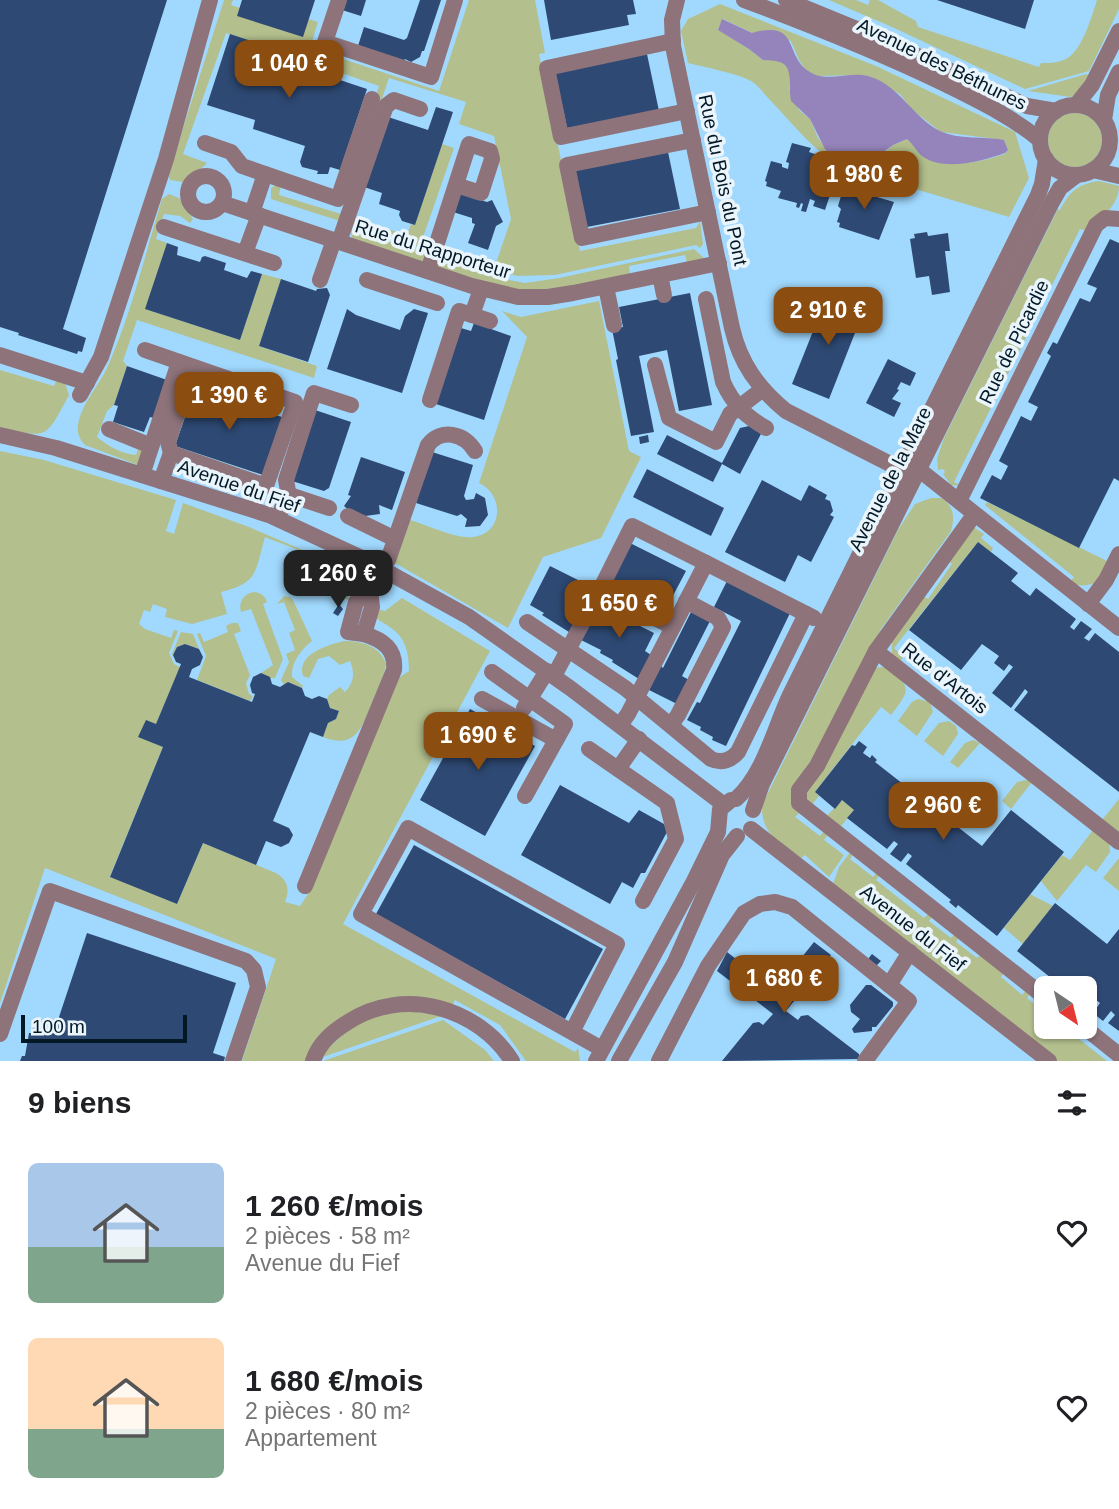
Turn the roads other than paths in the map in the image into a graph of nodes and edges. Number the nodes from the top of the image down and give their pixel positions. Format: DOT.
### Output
graph roads {
  1 [pos="211,0"];
  2 [pos="339,0"];
  3 [pos="455,0"];
  4 [pos="677,0"];
  5 [pos="744,0"];
  6 [pos="786,0"];
  7 [pos="1119,31"];
  8 [pos="673,41"];
  9 [pos="1119,72"];
  10 [pos="372,99"];
  11 [pos="1076,105"];
  12 [pos="420,109"];
  13 [pos="687,111"];
  14 [pos="1056,111"];
  15 [pos="1104,120"];
  16 [pos="693,140"];
  17 [pos="1040,141"];
  18 [pos="205,143"];
  19 [pos="1115,145"];
  20 [pos="1046,159"];
  21 [pos="1094,170"];
  22 [pos="265,174"];
  23 [pos="1077,175"];
  24 [pos="1119,176"];
  25 [pos="456,185"];
  26 [pos="222,203"];
  27 [pos="200,211"];
  28 [pos="708,212"];
  29 [pos="255,214"];
  30 [pos="1119,219"];
  31 [pos="164,227"];
  32 [pos="190,236"];
  33 [pos="337,241"];
  34 [pos="245,253"];
  35 [pos="401,262"];
  36 [pos="274,263"];
  37 [pos="719,263"];
  38 [pos="428,271"];
  39 [pos="660,275"];
  40 [pos="320,280"];
  41 [pos="366,280"];
  42 [pos="606,287"];
  43 [pos="393,288"];
  44 [pos="481,289"];
  45 [pos="664,295"];
  46 [pos="706,299"];
  47 [pos="437,303"];
  48 [pos="472,315"];
  49 [pos="490,321"];
  50 [pos="614,325"];
  51 [pos="734,337"];
  52 [pos="715,341"];
  53 [pos="145,350"];
  54 [pos="0,355"];
  55 [pos="186,364"];
  56 [pos="655,365"];
  57 [pos="763,389"];
  58 [pos="430,400"];
  59 [pos="351,405"];
  60 [pos="737,408"];
  61 [pos="766,428"];
  62 [pos="109,429"];
  63 [pos="0,435"];
  64 [pos="151,446"];
  65 [pos="475,451"];
  66 [pos="171,453"];
  67 [pos="910,470"];
  68 [pos="142,475"];
  69 [pos="161,481"];
  70 [pos="287,494"];
  71 [pos="958,501"];
  72 [pos="328,508"];
  73 [pos="281,511"];
  74 [pos="974,515"];
  75 [pos="348,516"];
  76 [pos="395,539"];
  77 [pos="1119,554"];
  78 [pos="706,563"];
  79 [pos="384,564"];
  80 [pos="600,590"];
  81 [pos="686,601"];
  82 [pos="1088,604"];
  83 [pos="806,614"];
  84 [pos="527,622"];
  85 [pos="825,624"];
  86 [pos="673,627"];
  87 [pos="1119,628"];
  88 [pos="569,651"];
  89 [pos="876,651"];
  90 [pos="492,671"];
  91 [pos="550,674"];
  92 [pos="637,697"];
  93 [pos="482,699"];
  94 [pos="530,699"];
  95 [pos="518,719"];
  96 [pos="620,725"];
  97 [pos="671,725"];
  98 [pos="639,739"];
  99 [pos="556,740"];
  100 [pos="589,748"];
  101 [pos="618,769"];
  102 [pos="525,796"];
  103 [pos="730,802"];
  104 [pos="753,810"];
  105 [pos="720,826"];
  106 [pos="744,832"];
  107 [pos="1119,842"];
  108 [pos="305,886"];
  109 [pos="643,901"];
  110 [pos="910,952"];
  111 [pos="889,985"];
  112 [pos="1034,989"];
  113 [pos="572,1032"];
  114 [pos="0,1034"];
  115 [pos="1097,1037"];
  116 [pos="599,1055"];
  117 [pos="1119,1055"];
  118 [pos="233,1061"];
  119 [pos="313,1061"];
  120 [pos="512,1061"];
  121 [pos="619,1061"];
  122 [pos="659,1061"];
  123 [pos="865,1061"];
  124 [pos="1049,1061"];
  1 -- 54 [label="street"];
  2 -- 3 [label="street"];
  4 -- 8 [label="street, Rue du Bois du Pont"];
  5 -- 17 [label="street, Avenue des Béthunes"];
  6 -- 14 [label="street, Avenue des Béthunes"];
  7 -- 11 [label="street"];
  8 -- 13 [label="street, Rue du Bois du Pont"];
  8 -- 13 [label="street"];
  9 -- 15 [label="street"];
  10 -- 22 [label="street"];
  11 -- 14 [label="street"];
  11 -- 15 [label="street"];
  12 -- 33 [label="street"];
  13 -- 16 [label="street, Rue du Bois du Pont"];
  14 -- 17 [label="street"];
  15 -- 19 [label="street"];
  16 -- 28 [label="street, Rue du Bois du Pont"];
  16 -- 28 [label="street"];
  17 -- 20 [label="street"];
  18 -- 22 [label="street"];
  19 -- 21 [label="street"];
  20 -- 23 [label="street"];
  20 -- 67 [label="street, Avenue de la Mare"];
  21 -- 23 [label="street"];
  21 -- 24 [label="street"];
  22 -- 29 [label="street"];
  23 -- 67 [label="street, Avenue de la Mare"];
  25 -- 38 [label="street"];
  26 -- 27 [label="street"];
  26 -- 27 [label="street"];
  26 -- 29 [label="street, Rue du Rapporteur"];
  27 -- 32 [label="street"];
  28 -- 37 [label="street, Rue du Bois du Pont"];
  29 -- 33 [label="street, Rue du Rapporteur"];
  29 -- 34 [label="street"];
  30 -- 71 [label="street, Rue de Picardie"];
  31 -- 32 [label="street"];
  32 -- 34 [label="street"];
  33 -- 35 [label="street, Rue du Rapporteur"];
  33 -- 40 [label="street"];
  34 -- 36 [label="street"];
  35 -- 38 [label="street, Rue du Rapporteur"];
  35 -- 43 [label="street"];
  37 -- 39 [label="street, Rue du Rapporteur"];
  37 -- 51 [label="street, Rue du Bois du Pont"];
  38 -- 44 [label="street, Rue du Rapporteur"];
  39 -- 42 [label="street, Rue du Rapporteur"];
  39 -- 45 [label="street"];
  41 -- 43 [label="street"];
  42 -- 44 [label="street, Rue du Rapporteur"];
  42 -- 50 [label="street"];
  43 -- 47 [label="street"];
  44 -- 48 [label="street"];
  46 -- 52 [label="street"];
  48 -- 49 [label="street"];
  48 -- 58 [label="street"];
  51 -- 52 [label="street"];
  51 -- 57 [label="street, Rue du Bois du Pont"];
  52 -- 60 [label="street"];
  53 -- 55 [label="street"];
  55 -- 64 [label="street"];
  55 -- 66 [label="street"];
  55 -- 66 [label="street"];
  56 -- 60 [label="street"];
  57 -- 60 [label="street"];
  57 -- 67 [label="street, Rue du Bois du Pont"];
  59 -- 70 [label="street"];
  60 -- 61 [label="street"];
  62 -- 64 [label="street"];
  63 -- 68 [label="street, Avenue du Fief"];
  64 -- 68 [label="street"];
  65 -- 76 [label="street"];
  66 -- 69 [label="street"];
  67 -- 71 [label="street, Rue du Bois du Pont"];
  67 -- 85 [label="street, Avenue de la Mare"];
  67 -- 104 [label="street, Avenue de la Mare"];
  68 -- 69 [label="street, Avenue du Fief"];
  69 -- 79 [label="street, Avenue du Fief"];
  70 -- 72 [label="street"];
  70 -- 73 [label="street"];
  71 -- 74 [label="street, Rue du Bois du Pont"];
  74 -- 82 [label="street, Rue du Bois du Pont"];
  74 -- 89 [label="street, Rue d'Artois"];
  75 -- 76 [label="street"];
  76 -- 79 [label="street"];
  77 -- 82 [label="street"];
  78 -- 80 [label="street"];
  78 -- 81 [label="street"];
  78 -- 83 [label="street"];
  79 -- 91 [label="street, Avenue du Fief"];
  79 -- 108 [label="street"];
  80 -- 86 [label="street"];
  80 -- 88 [label="street"];
  81 -- 86 [label="street"];
  81 -- 97 [label="street"];
  82 -- 87 [label="street, Rue du Bois du Pont"];
  83 -- 85 [label="street"];
  83 -- 97 [label="street"];
  84 -- 88 [label="street"];
  85 -- 103 [label="street, Avenue de la Mare"];
  86 -- 92 [label="street"];
  88 -- 91 [label="street"];
  88 -- 92 [label="street"];
  89 -- 107 [label="street, Rue d'Artois"];
  89 -- 112 [label="street"];
  90 -- 94 [label="street"];
  91 -- 94 [label="street"];
  91 -- 96 [label="street, Avenue du Fief"];
  92 -- 96 [label="street"];
  92 -- 97 [label="street"];
  93 -- 95 [label="street"];
  94 -- 95 [label="street"];
  94 -- 99 [label="street"];
  95 -- 99 [label="street"];
  96 -- 98 [label="street, Avenue du Fief"];
  98 -- 101 [label="street"];
  98 -- 103 [label="street, Avenue du Fief"];
  99 -- 102 [label="street"];
  100 -- 101 [label="street"];
  101 -- 109 [label="street"];
  103 -- 104 [label="street"];
  103 -- 105 [label="street, Avenue de la Mare"];
  104 -- 106 [label="street, Avenue de la Mare"];
  105 -- 106 [label="street"];
  105 -- 116 [label="street, Avenue de la Mare"];
  106 -- 110 [label="street, Avenue du Fief"];
  106 -- 121 [label="street, Avenue de la Mare"];
  110 -- 111 [label="street"];
  110 -- 124 [label="street, Avenue du Fief"];
  111 -- 122 [label="street"];
  111 -- 123 [label="street"];
  113 -- 113 [label="street"];
  113 -- 116 [label="street"];
  114 -- 118 [label="street"];
  115 -- 117 [label="street"];
  119 -- 120 [label="street"];
}
